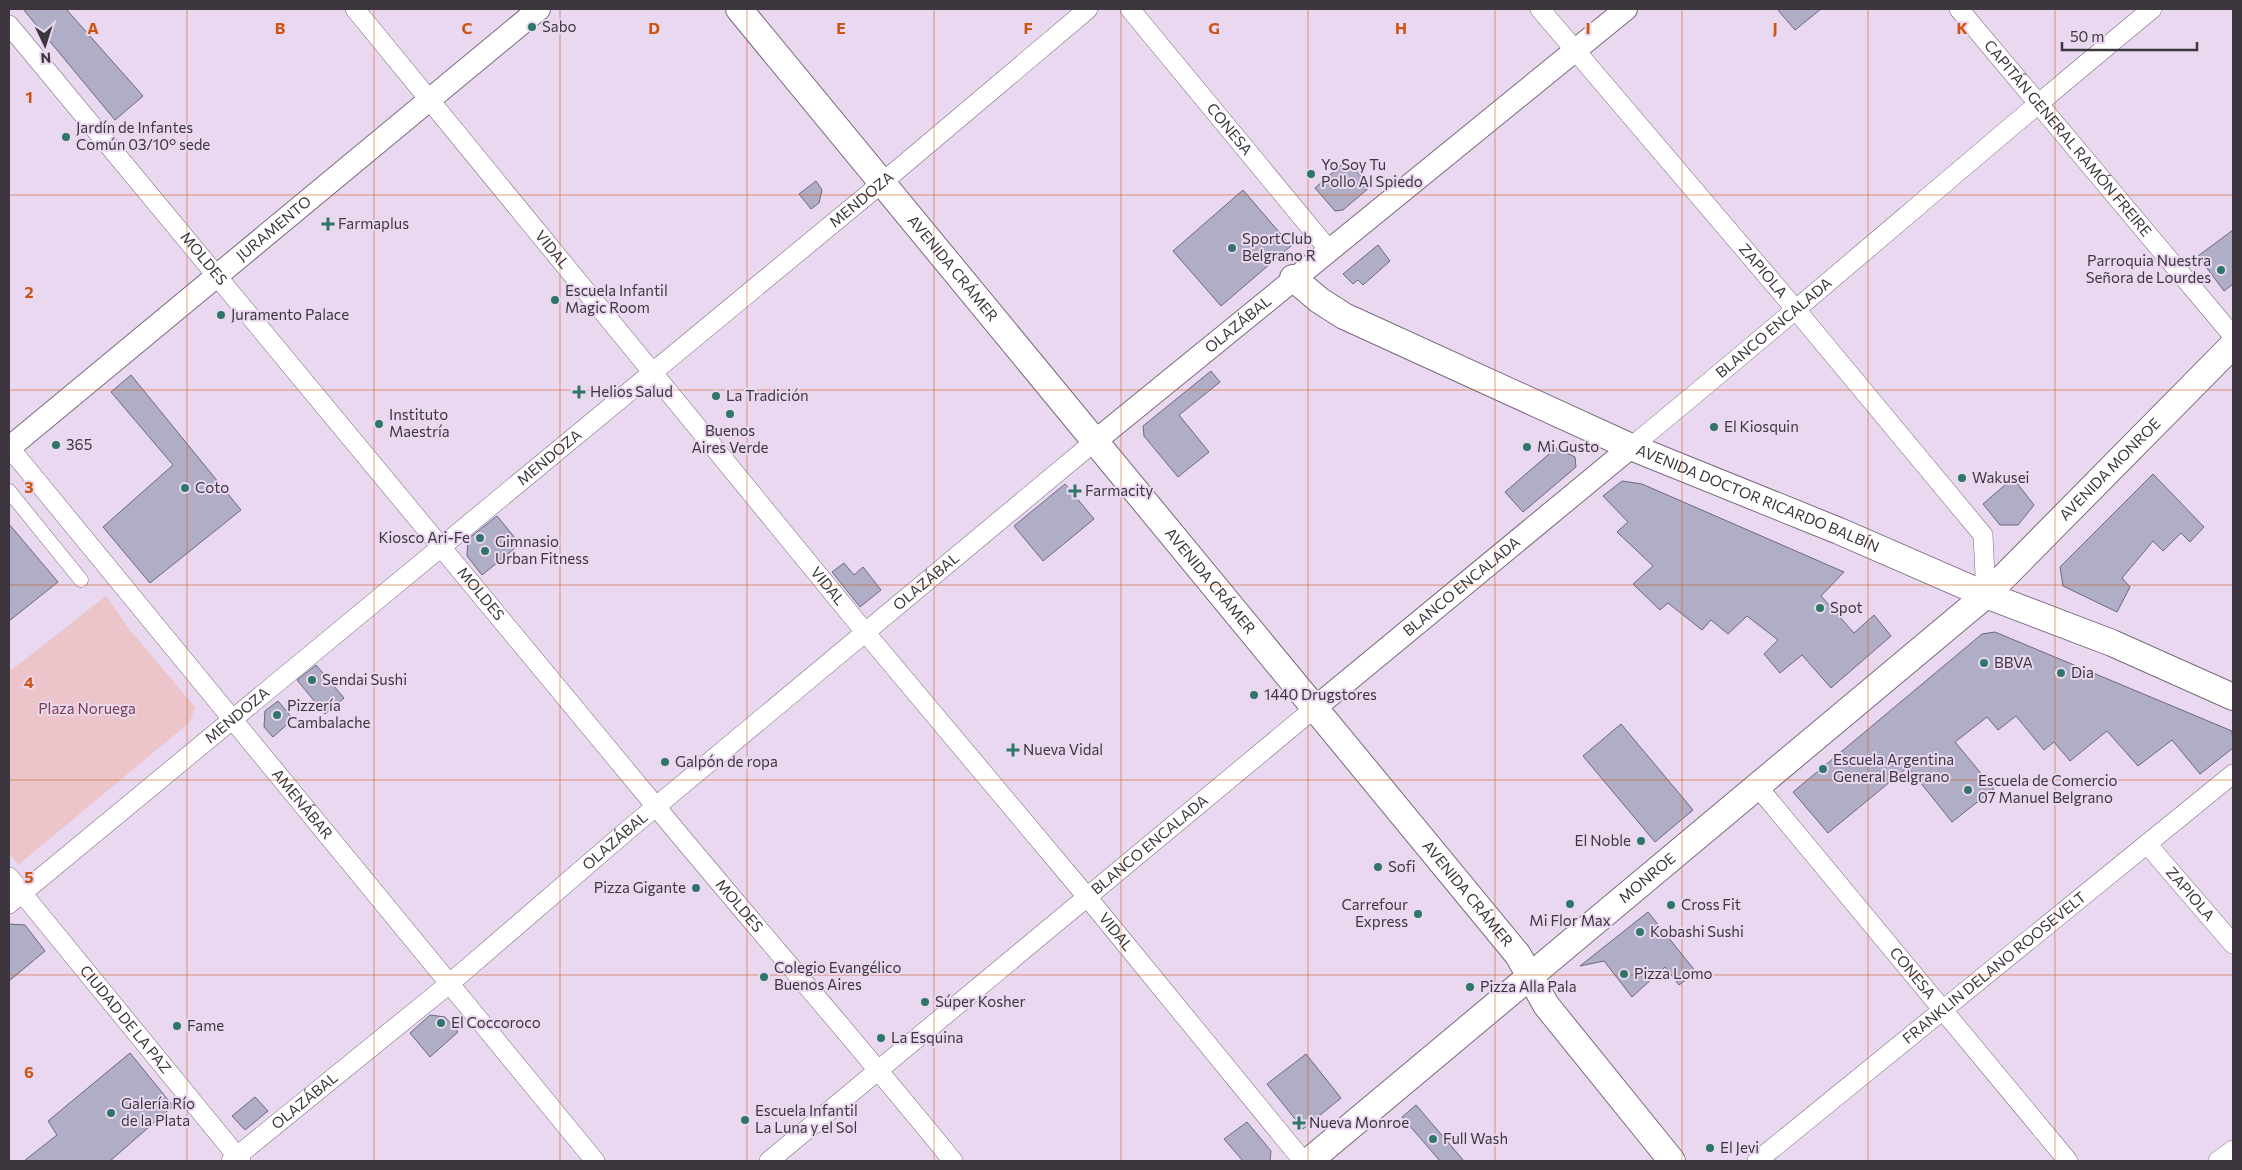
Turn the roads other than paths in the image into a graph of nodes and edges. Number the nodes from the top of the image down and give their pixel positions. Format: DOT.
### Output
graph roads {
  1 [pos="355,9"];
  2 [pos="539,9"];
  3 [pos="739,9"];
  4 [pos="1088,9"];
  5 [pos="1130,9"];
  6 [pos="1540,9"];
  7 [pos="1626,9"];
  8 [pos="1959,9"];
  9 [pos="2152,9"];
  10 [pos="9,25"];
  11 [pos="1574,52"];
  12 [pos="430,99"];
  13 [pos="2038,103"];
  14 [pos="883,182"];
  15 [pos="1329,250"];
  16 [pos="218,275"];
  17 [pos="1293,278"];
  18 [pos="1797,311"];
  19 [pos="2233,336"];
  20 [pos="2233,345"];
  21 [pos="653,371"];
  22 [pos="1094,442"];
  23 [pos="1631,447"];
  24 [pos="9,448"];
  25 [pos="9,491"];
  26 [pos="442,546"];
  27 [pos="81,580"];
  28 [pos="1986,595"];
  29 [pos="865,632"];
  30 [pos="2233,697"];
  31 [pos="1316,707"];
  32 [pos="232,719"];
  33 [pos="2233,774"];
  34 [pos="1758,786"];
  35 [pos="656,807"];
  36 [pos="2148,844"];
  37 [pos="9,877"];
  38 [pos="15,898"];
  39 [pos="1088,898"];
  40 [pos="2233,944"];
  41 [pos="1531,978"];
  42 [pos="449,984"];
  43 [pos="1943,1012"];
  44 [pos="880,1070"];
  45 [pos="2233,1150"];
  46 [pos="236,1160"];
  47 [pos="595,1161"];
  48 [pos="769,1161"];
  49 [pos="953,1161"];
  50 [pos="1303,1161"];
  51 [pos="1309,1161"];
  52 [pos="1672,1161"];
  53 [pos="1757,1161"];
  54 [pos="2068,1161"];
  55 [pos="2218,1161"];
  1 -- 12 [label="street, VIDAL"];
  2 -- 12 [label="street, JURAMENTO"];
  3 -- 14 [label="main road, AVENIDA CRÁMER"];
  4 -- 14 [label="street, MENDOZA"];
  5 -- 15 [label="street, CONESA"];
  6 -- 11 [label="street, ZAPIOLA"];
  7 -- 11 [label="street, OLAZÁBAL"];
  8 -- 13 [label="street, CAPITÁN GENERAL RAMÓN FREIRE"];
  9 -- 13 [label="street, BLANCO ENCALADA"];
  10 -- 16 [label="street, MOLDES"];
  11 -- 15 [label="street, OLAZÁBAL"];
  11 -- 18 [label="street, ZAPIOLA"];
  12 -- 16 [label="street, JURAMENTO"];
  12 -- 21 [label="street, VIDAL"];
  13 -- 18 [label="street, BLANCO ENCALADA"];
  13 -- 19 [label="street, CAPITÁN GENERAL RAMÓN FREIRE"];
  14 -- 21 [label="street, MENDOZA"];
  14 -- 22 [label="main road, AVENIDA CRÁMER"];
  15 -- 17 [label="street, OLAZÁBAL"];
  16 -- 24 [label="street, JURAMENTO"];
  16 -- 26 [label="street, MOLDES"];
  17 -- 22 [label="street, OLAZÁBAL"];
  17 -- 23 [label="main road, AVENIDA DOCTOR RICARDO BALBÍN"];
  18 -- 23 [label="street, BLANCO ENCALADA"];
  18 -- 28 [label="street, ZAPIOLA"];
  20 -- 28 [label="main road, AVENIDA MONROE"];
  21 -- 26 [label="street, MENDOZA"];
  21 -- 29 [label="street, VIDAL"];
  22 -- 29 [label="street, OLAZÁBAL"];
  22 -- 31 [label="main road, AVENIDA CRÁMER"];
  23 -- 28 [label="main road, AVENIDA DOCTOR RICARDO BALBÍN"];
  23 -- 31 [label="street, BLANCO ENCALADA"];
  24 -- 32 [label="street, AMENÁBAR"];
  25 -- 27 [label="street"];
  26 -- 32 [label="street, MENDOZA"];
  26 -- 35 [label="street, MOLDES"];
  28 -- 30 [label="main road, AVENIDA DOCTOR RICARDO BALBÍN"];
  28 -- 34 [label="main road, MONROE"];
  29 -- 35 [label="street, OLAZÁBAL"];
  29 -- 39 [label="street, VIDAL"];
  31 -- 39 [label="street, BLANCO ENCALADA"];
  31 -- 41 [label="main road, AVENIDA CRÁMER"];
  32 -- 38 [label="street, MENDOZA"];
  32 -- 42 [label="street, AMENÁBAR"];
  33 -- 36 [label="street, FRANKLIN DELANO ROOSEVELT"];
  34 -- 41 [label="main road, MONROE"];
  34 -- 43 [label="street, CONESA"];
  35 -- 42 [label="street, OLAZÁBAL"];
  35 -- 44 [label="street, MOLDES"];
  36 -- 40 [label="street, ZAPIOLA"];
  36 -- 43 [label="street, FRANKLIN DELANO ROOSEVELT"];
  37 -- 38 [label="street, CIUDAD DE LA PAZ"];
  38 -- 46 [label="street, CIUDAD DE LA PAZ"];
  39 -- 44 [label="street, BLANCO ENCALADA"];
  39 -- 50 [label="street, VIDAL"];
  41 -- 51 [label="main road, MONROE"];
  41 -- 52 [label="main road, AVENIDA CRÁMER"];
  42 -- 46 [label="street, OLAZÁBAL"];
  42 -- 47 [label="street, AMENÁBAR"];
  43 -- 53 [label="street, FRANKLIN DELANO ROOSEVELT"];
  43 -- 54 [label="street, CONESA"];
  44 -- 48 [label="street, BLANCO ENCALADA"];
  44 -- 49 [label="street, MOLDES"];
  45 -- 55 [label="street"];
}
